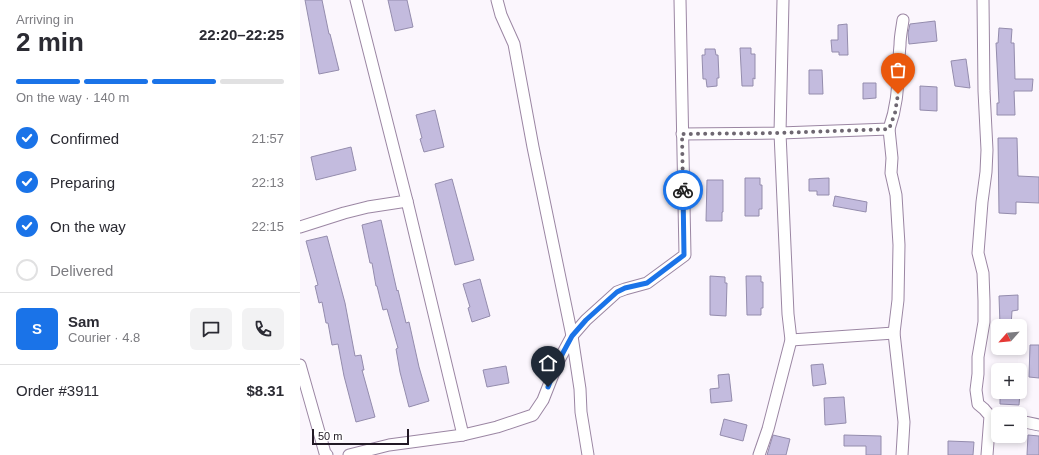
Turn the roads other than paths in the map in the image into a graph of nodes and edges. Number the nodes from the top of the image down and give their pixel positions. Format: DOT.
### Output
graph roads {
  1 [pos="356,0"];
  2 [pos="497,0"];
  3 [pos="680,0"];
  4 [pos="782,0"];
  5 [pos="983,0"];
  6 [pos="902,20"];
  7 [pos="889,129"];
  8 [pos="780,133"];
  9 [pos="682,134"];
  10 [pos="407,202"];
  11 [pos="300,228"];
  12 [pos="894,333"];
  13 [pos="572,336"];
  14 [pos="791,340"];
  15 [pos="300,365"];
  16 [pos="991,415"];
  17 [pos="1027,422"];
  18 [pos="991,425"];
  19 [pos="1039,425"];
  20 [pos="463,434"];
  21 [pos="327,455"];
  22 [pos="349,455"];
  23 [pos="588,455"];
  24 [pos="759,455"];
  25 [pos="902,455"];
  26 [pos="987,455"];
  1 -- 10 [label="street"];
  2 -- 13 [label="street"];
  3 -- 9 [label="street"];
  4 -- 8 [label="street"];
  5 -- 16 [label="street"];
  6 -- 7 [label="street"];
  7 -- 8 [label="street"];
  7 -- 12 [label="street"];
  8 -- 9 [label="street"];
  8 -- 14 [label="street"];
  9 -- 13 [label="street"];
  10 -- 11 [label="street"];
  10 -- 20 [label="street"];
  12 -- 14 [label="street"];
  12 -- 25 [label="street"];
  13 -- 20 [label="street"];
  13 -- 23 [label="street"];
  14 -- 24 [label="street"];
  15 -- 21 [label="street"];
  17 -- 19 [label="street"];
  18 -- 26 [label="street"];
  20 -- 22 [label="street"];
}
